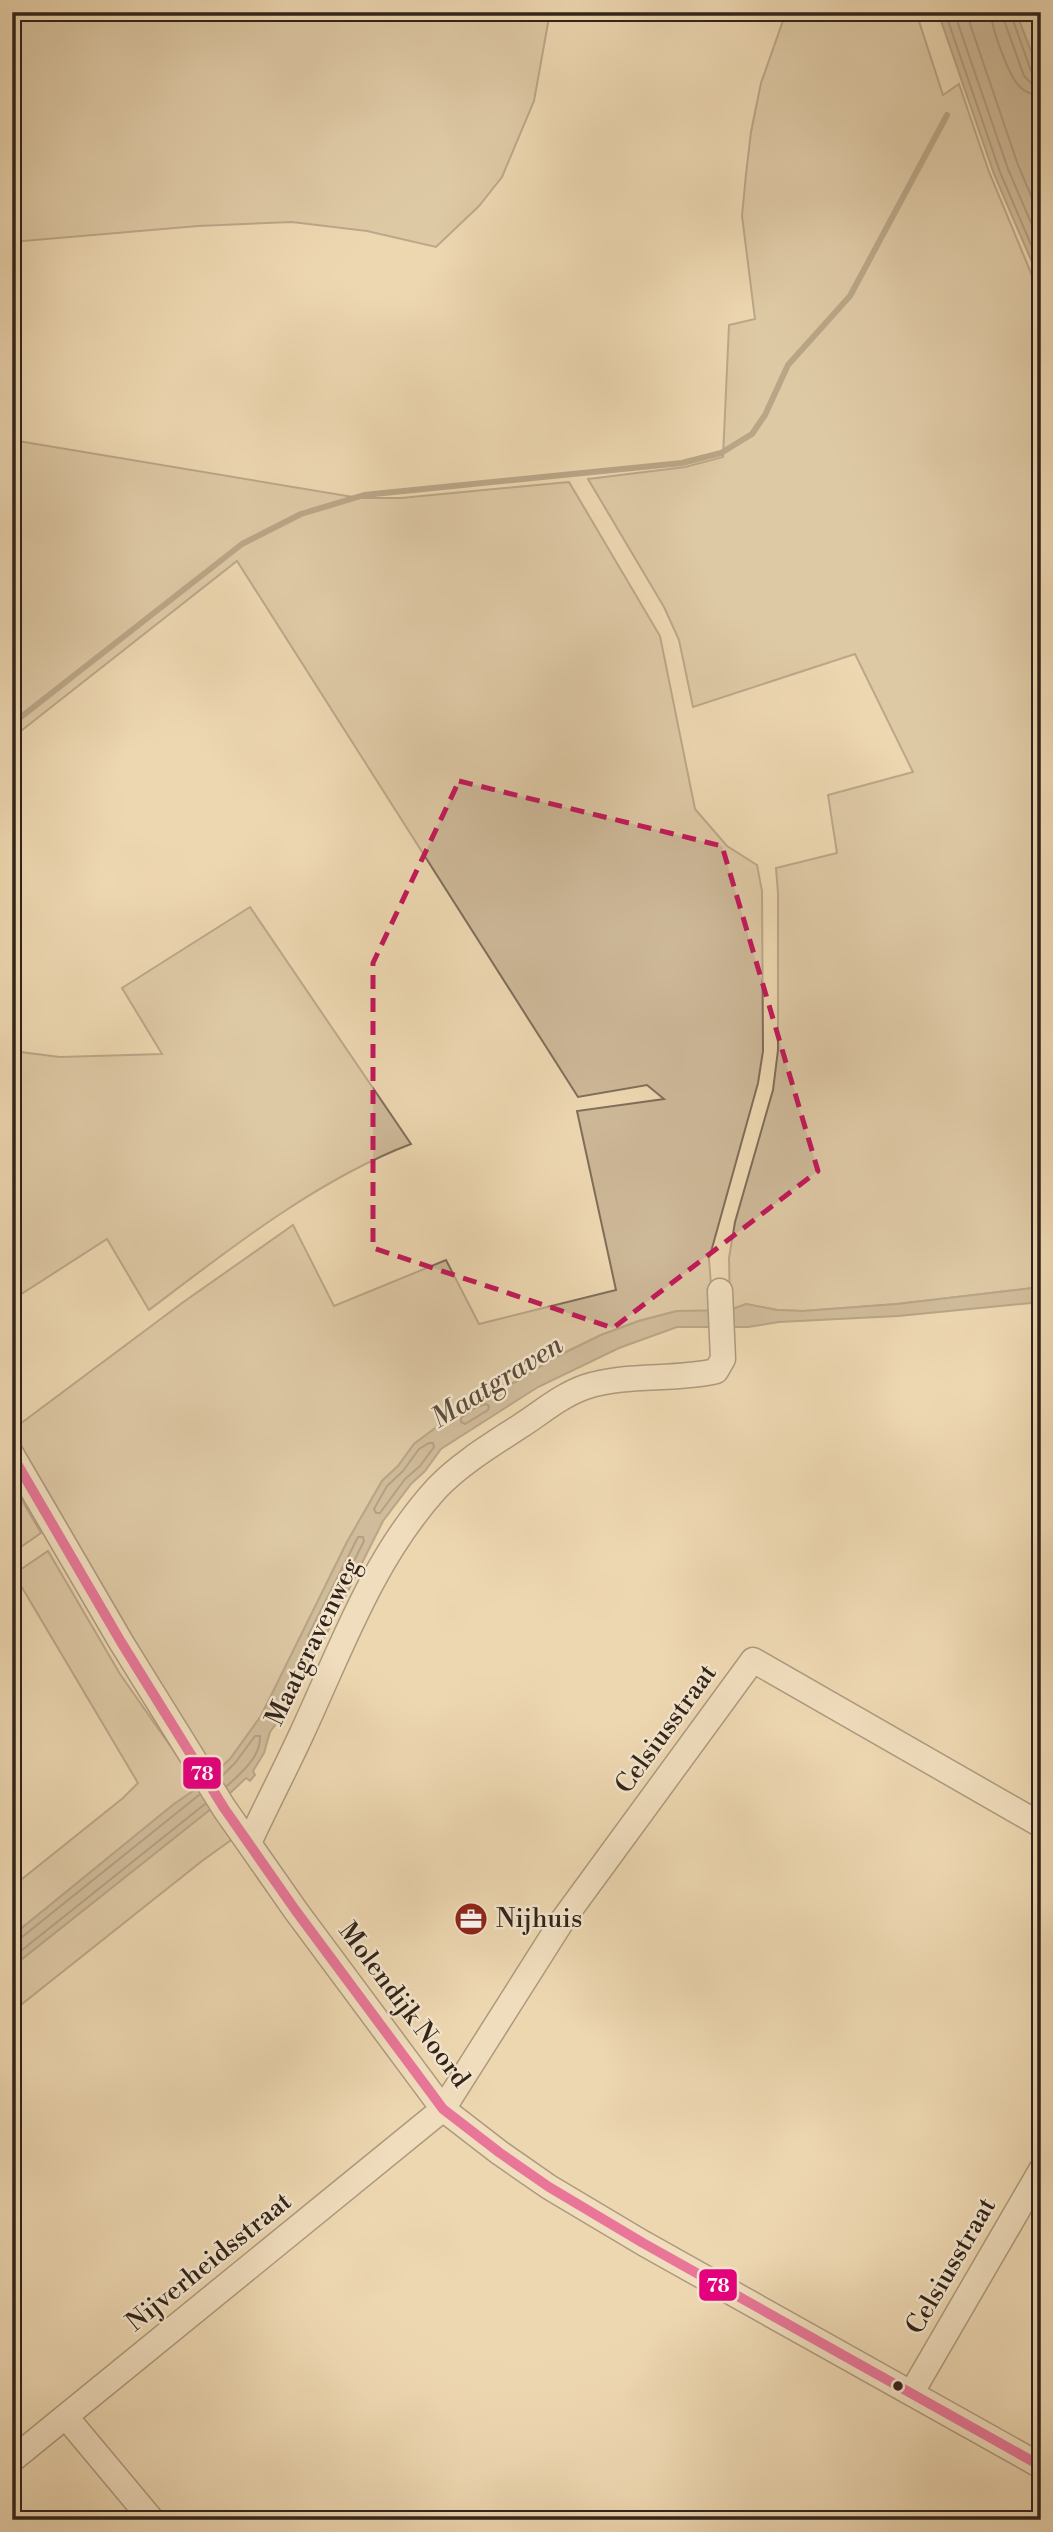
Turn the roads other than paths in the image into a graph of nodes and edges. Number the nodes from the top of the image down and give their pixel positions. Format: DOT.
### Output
graph roads {
  1 [pos="721,1298"];
  2 [pos="12,1455"];
  3 [pos="1041,1825"];
  4 [pos="249,1843"];
  5 [pos="443,2109"];
  6 [pos="1041,2170"];
  7 [pos="912,2392"];
  8 [pos="66,2417"];
  9 [pos="12,2460"];
  10 [pos="1041,2466"];
  11 [pos="152,2520"];
  1 -- 4 [label="street, Maatgravenweg"];
  2 -- 4 [label="street, Molendijk Noord"];
  3 -- 5 [label="street, Celsiusstraat"];
  4 -- 5 [label="street, Molendijk Noord"];
  5 -- 7 [label="street, Molendijk Noord"];
  5 -- 8 [label="street, Nijverheidsstraat"];
  6 -- 7 [label="street, Celsiusstraat"];
  7 -- 10 [label="street, Molendijk Noord"];
  8 -- 9 [label="street, Nijverheidsstraat"];
  8 -- 11 [label="street"];
}
